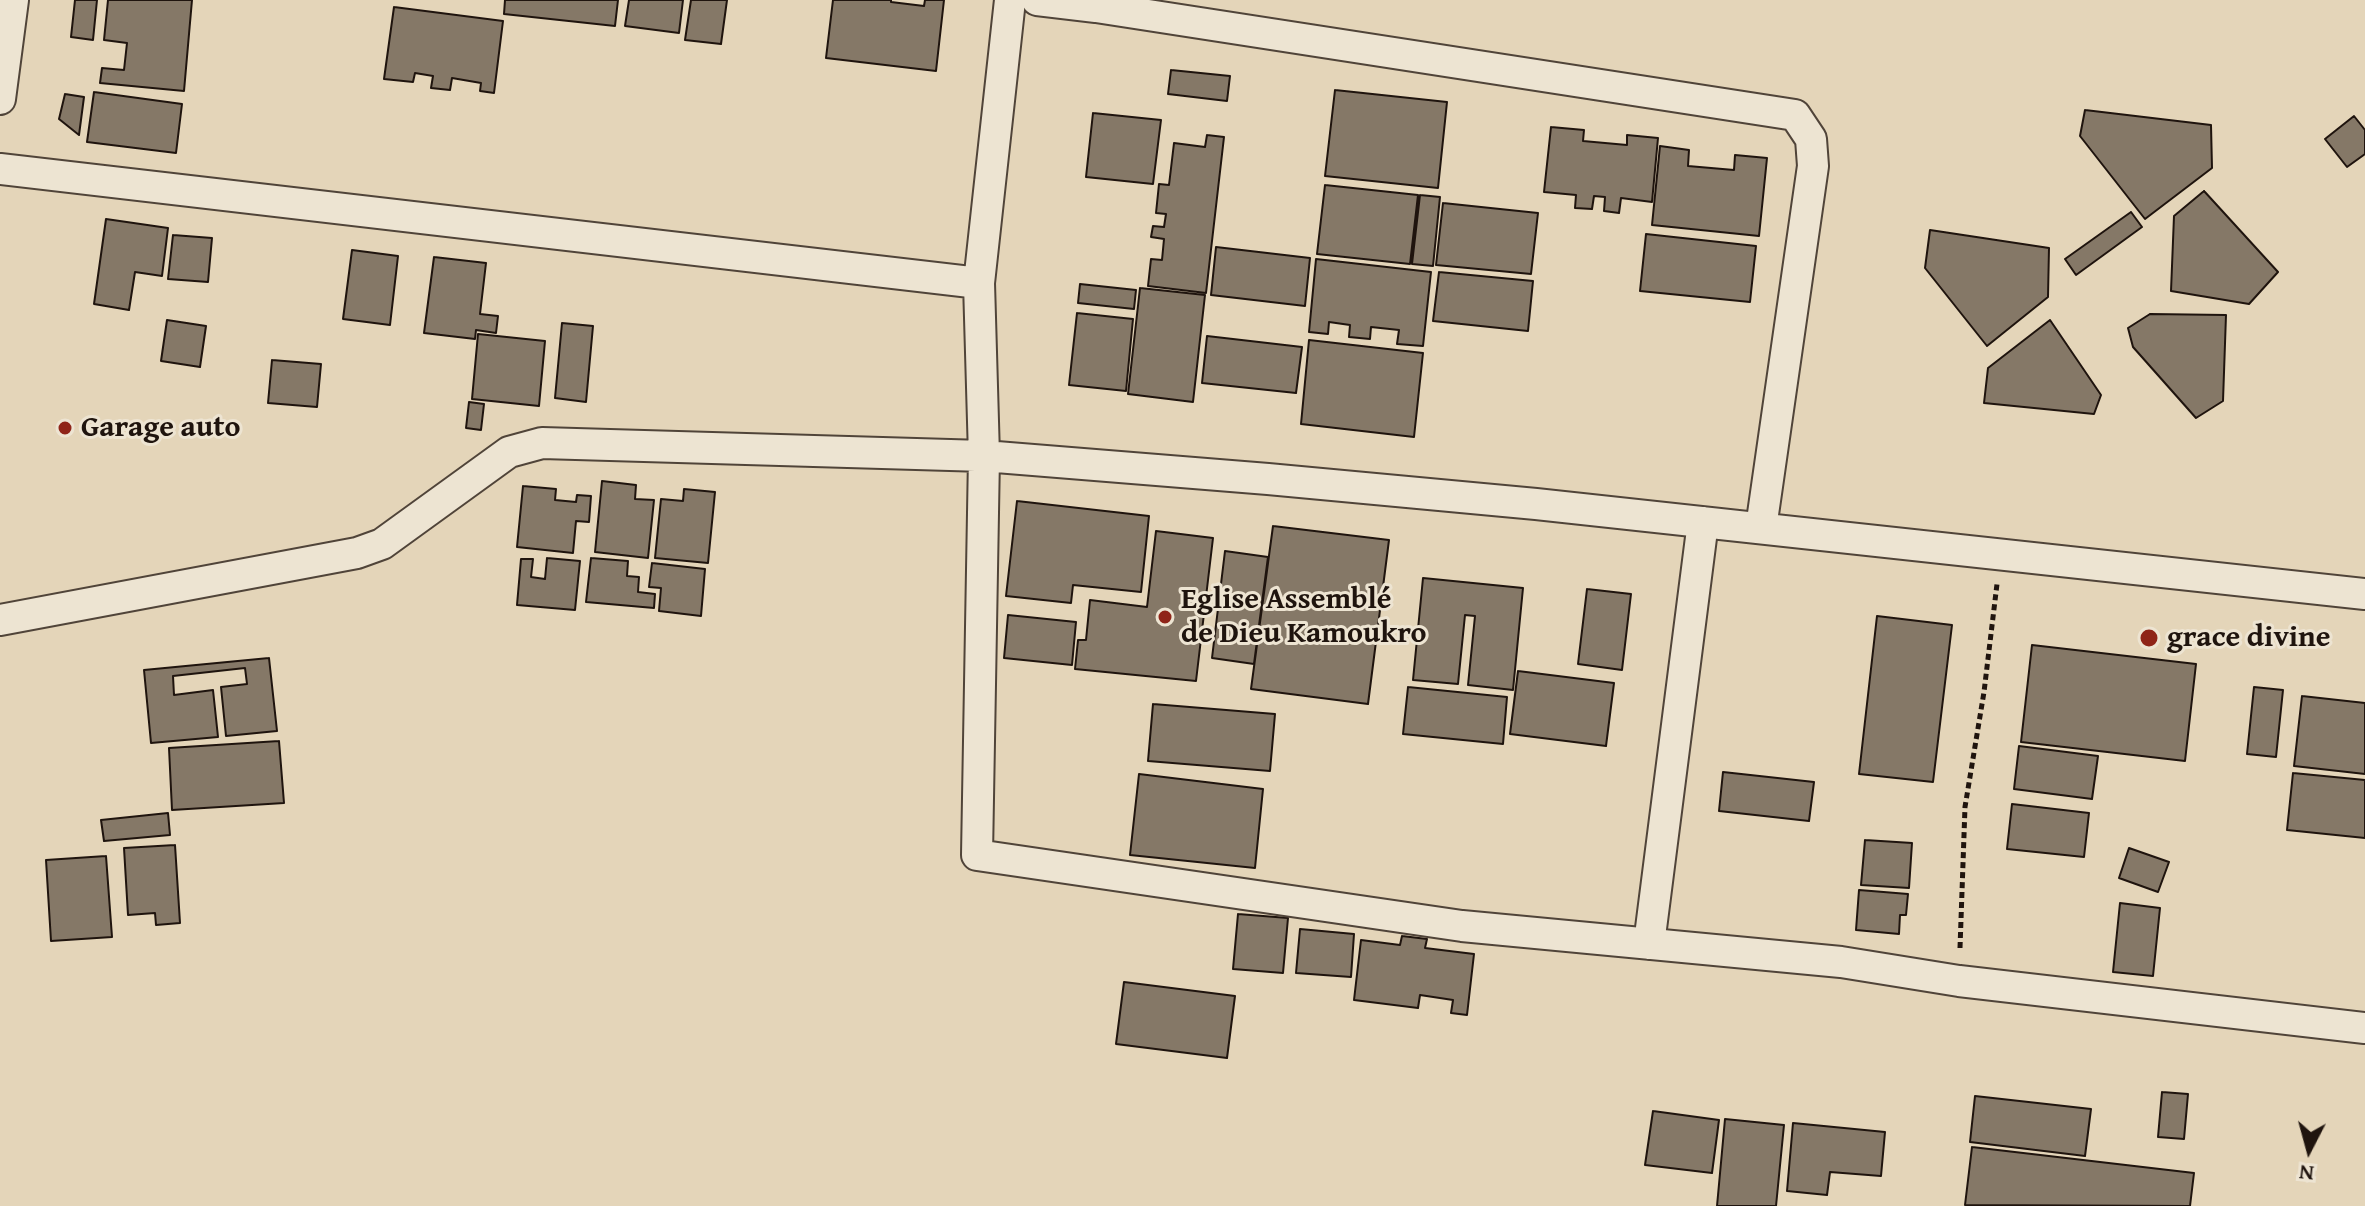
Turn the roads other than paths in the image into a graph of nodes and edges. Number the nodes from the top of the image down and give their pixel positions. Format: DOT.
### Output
graph roads {
  1 [pos="13,0"];
  2 [pos="1010,0"];
  3 [pos="1037,0"];
  4 [pos="0,99"];
  5 [pos="0,169"];
  6 [pos="979,283"];
  7 [pos="984,456"];
  8 [pos="1703,522"];
  9 [pos="1761,528"];
  10 [pos="2365,594"];
  11 [pos="0,620"];
  12 [pos="1649,944"];
  13 [pos="2365,1028"];
  1 -- 4 [label="street"];
  2 -- 6 [label="street"];
  3 -- 9 [label="street"];
  5 -- 6 [label="street"];
  6 -- 7 [label="street"];
  7 -- 8 [label="street"];
  7 -- 11 [label="street"];
  7 -- 12 [label="street"];
  8 -- 9 [label="street"];
  8 -- 12 [label="street"];
  9 -- 10 [label="street"];
  12 -- 13 [label="street"];
}
